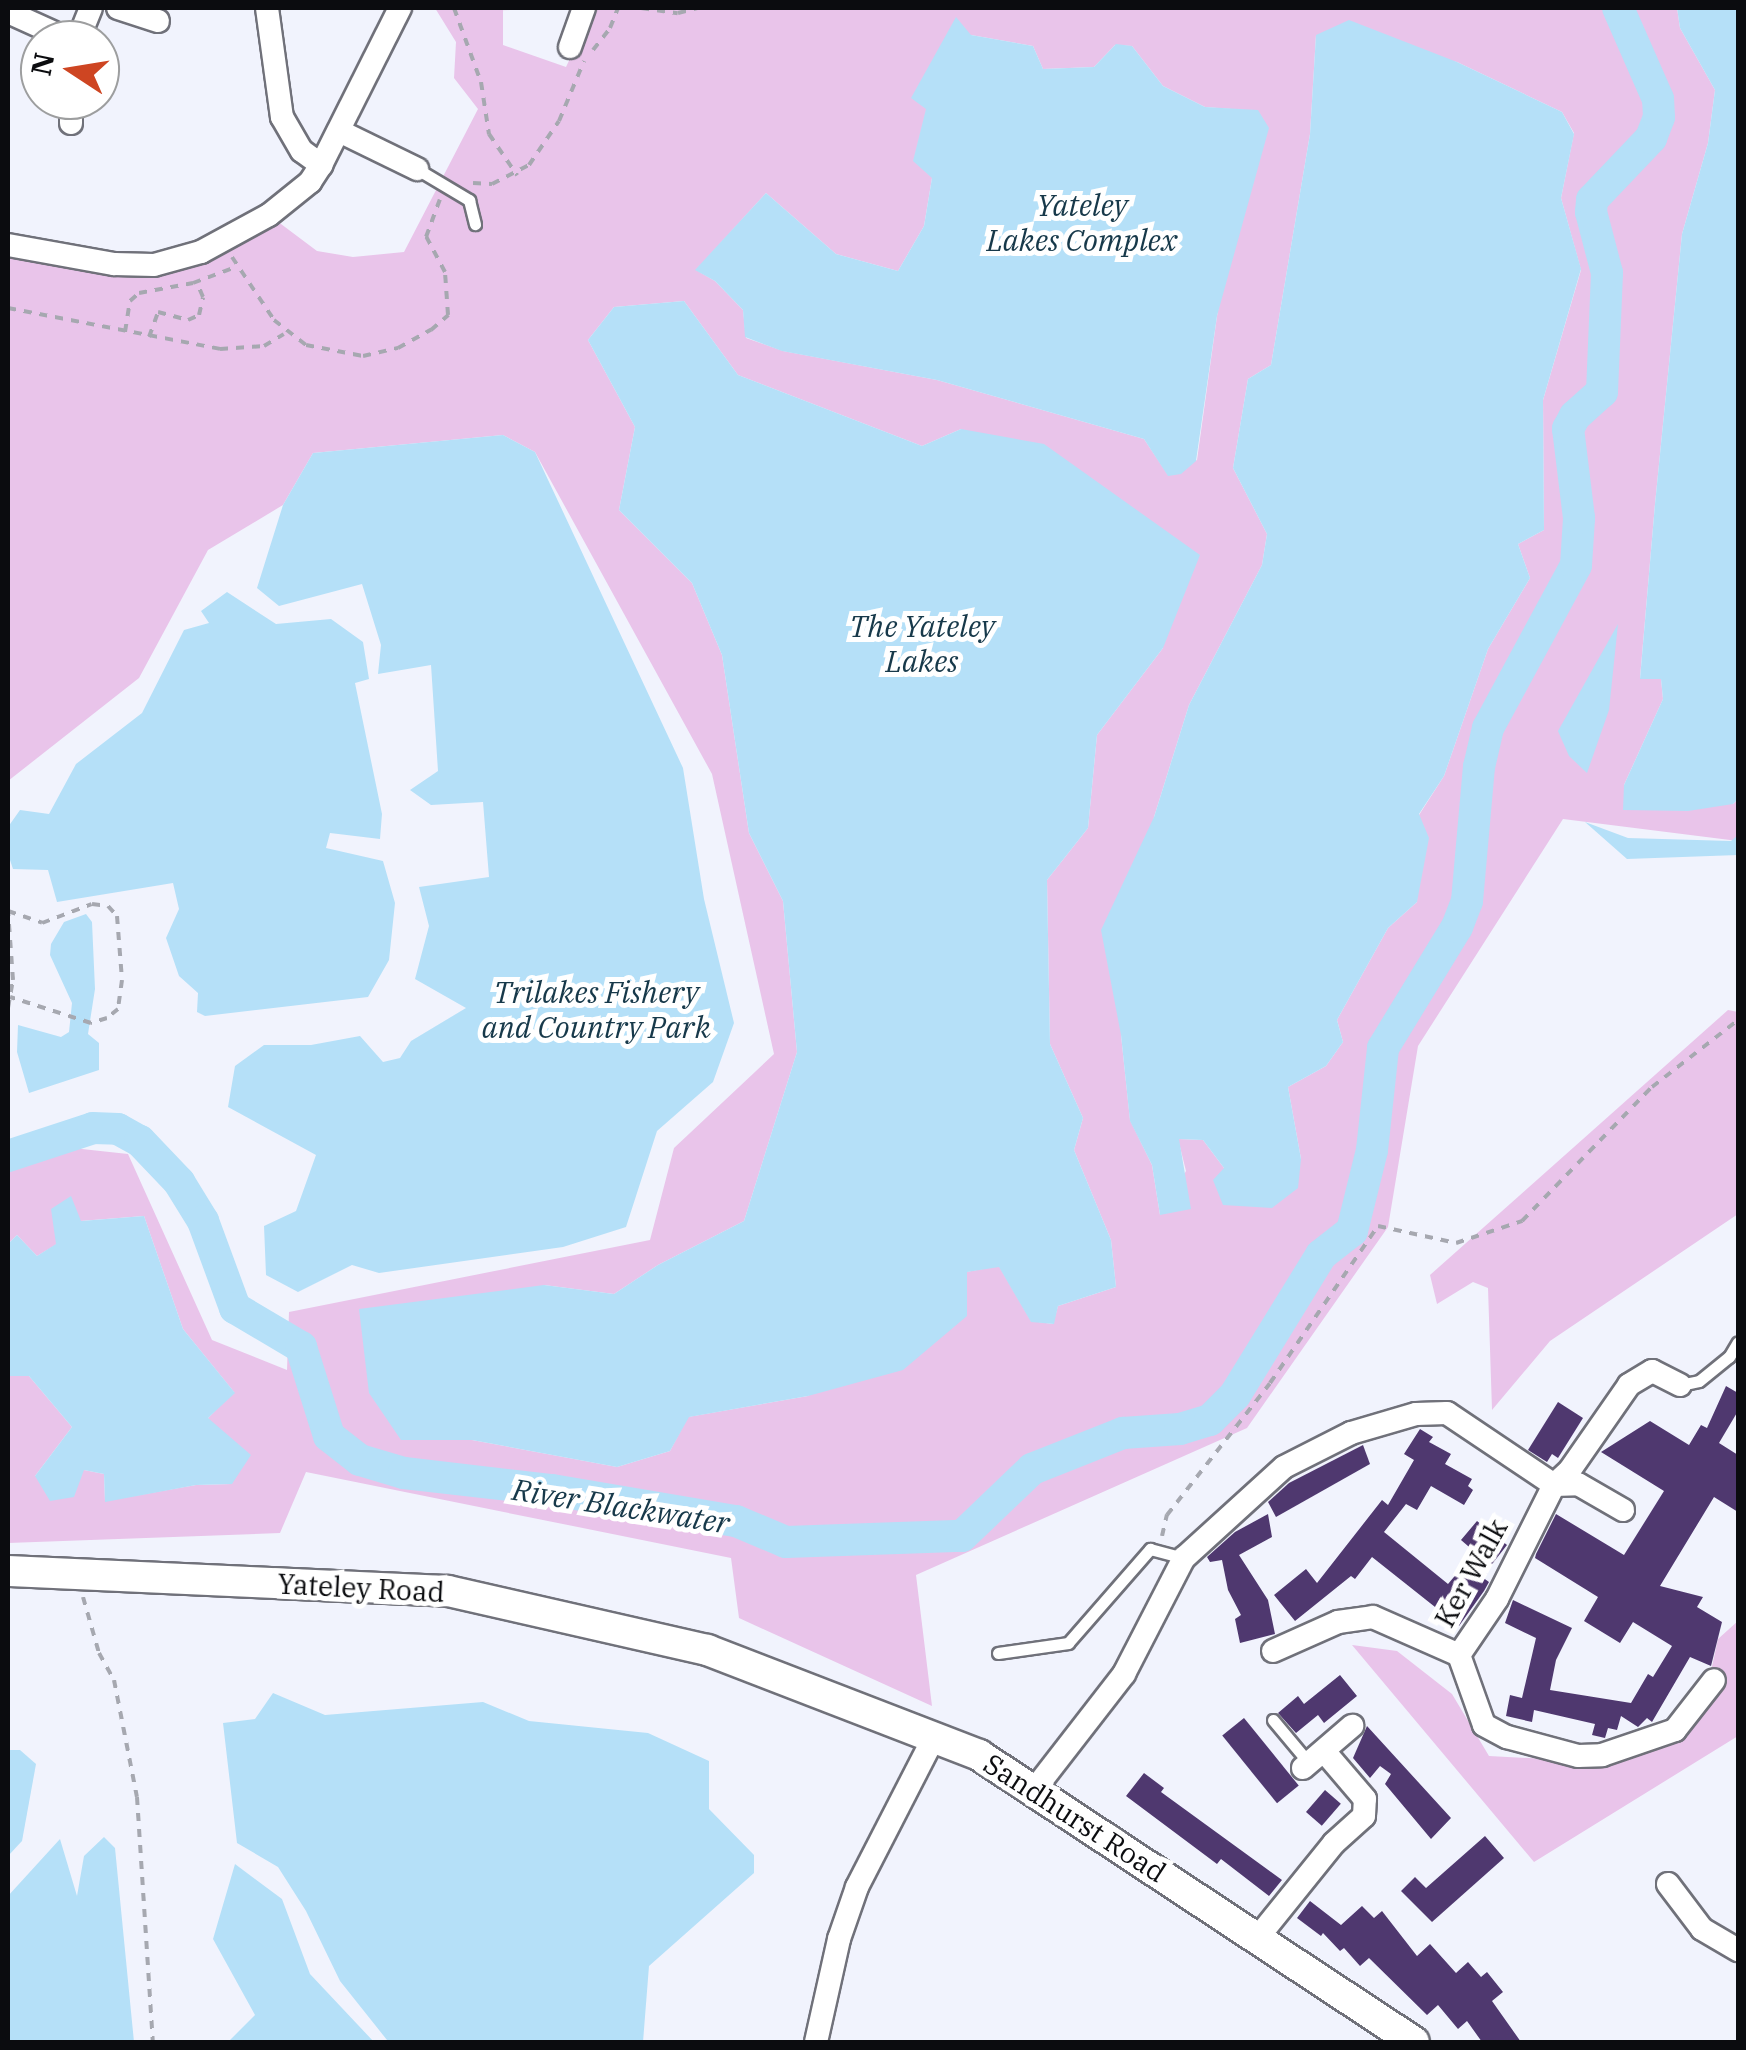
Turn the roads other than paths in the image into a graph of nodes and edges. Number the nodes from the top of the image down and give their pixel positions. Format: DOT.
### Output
graph roads {
  1 [pos="118,8"];
  2 [pos="267,8"];
  3 [pos="400,8"];
  4 [pos="584,8"];
  5 [pos="158,21"];
  6 [pos="570,47"];
  7 [pos="339,131"];
  8 [pos="321,165"];
  9 [pos="417,170"];
  10 [pos="475,224"];
  11 [pos="8,245"];
  12 [pos="1738,1342"];
  13 [pos="1680,1385"];
  14 [pos="1554,1485"];
  15 [pos="1624,1510"];
  16 [pos="1184,1558"];
  17 [pos="8,1571"];
  18 [pos="708,1650"];
  19 [pos="1273,1652"];
  20 [pos="998,1653"];
  21 [pos="1459,1655"];
  22 [pos="1714,1680"];
  23 [pos="1273,1720"];
  24 [pos="1352,1726"];
  25 [pos="935,1736"];
  26 [pos="1312,1761"];
  27 [pos="1034,1790"];
  28 [pos="1668,1884"];
  29 [pos="1258,1936"];
  30 [pos="1738,1950"];
  31 [pos="816,2042"];
  32 [pos="1414,2042"];
  1 -- 5 [label="street"];
  2 -- 8 [label="street"];
  3 -- 7 [label="street"];
  4 -- 6 [label="street"];
  7 -- 8 [label="street"];
  7 -- 9 [label="street"];
  8 -- 11 [label="street"];
  9 -- 10 [label="lane"];
  12 -- 13 [label="lane"];
  13 -- 14 [label="street, Ker Walk"];
  14 -- 15 [label="street"];
  14 -- 16 [label="street"];
  14 -- 21 [label="street, Ker Walk"];
  16 -- 20 [label="lane"];
  16 -- 27 [label="street"];
  17 -- 18 [label="street, Yateley Road"];
  18 -- 25 [label="street, Sandhurst Road"];
  19 -- 21 [label="street"];
  21 -- 22 [label="street, Ker Walk"];
  23 -- 26 [label="lane"];
  24 -- 26 [label="street"];
  25 -- 27 [label="street, Sandhurst Road"];
  25 -- 31 [label="street"];
  26 -- 29 [label="street"];
  27 -- 29 [label="street, Sandhurst Road"];
  28 -- 30 [label="street"];
  29 -- 32 [label="street, Sandhurst Road"];
}
